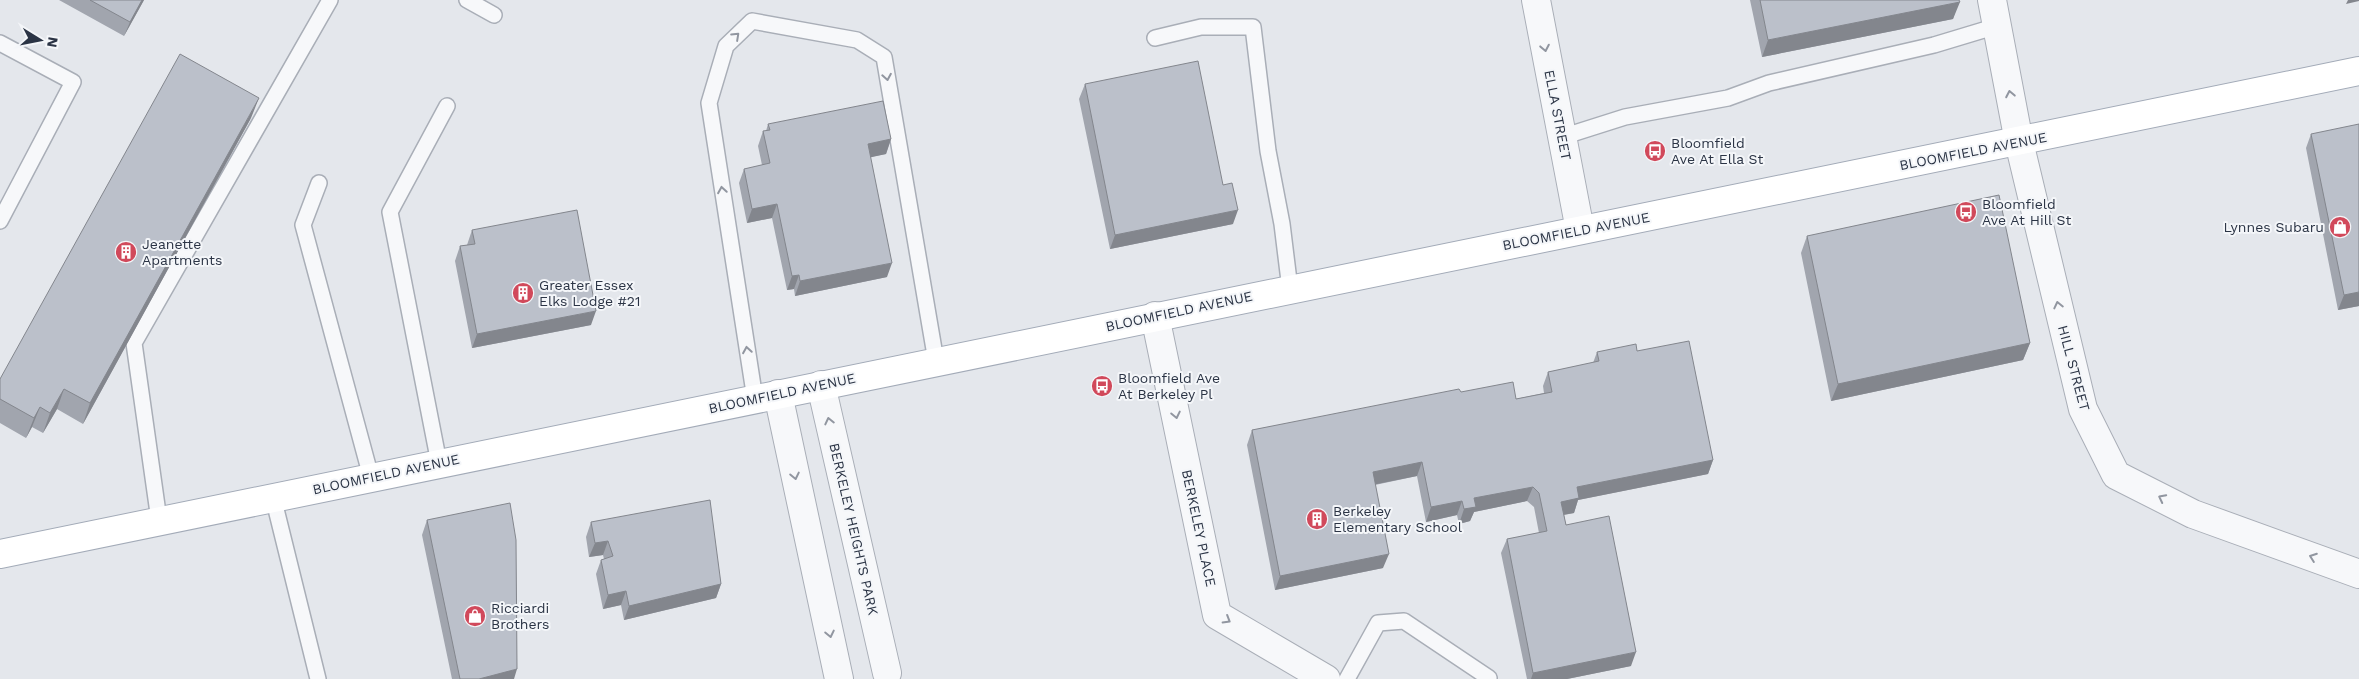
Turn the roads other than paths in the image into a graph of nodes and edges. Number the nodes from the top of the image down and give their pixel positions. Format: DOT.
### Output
graph roads {
  1 [pos="330,0"];
  2 [pos="467,0"];
  3 [pos="1536,0"];
  4 [pos="1992,0"];
  5 [pos="494,15"];
  6 [pos="1997,26"];
  7 [pos="1155,38"];
  8 [pos="0,44"];
  9 [pos="2359,71"];
  10 [pos="447,106"];
  11 [pos="1562,138"];
  12 [pos="2019,142"];
  13 [pos="319,183"];
  14 [pos="0,221"];
  15 [pos="1580,230"];
  16 [pos="1290,289"];
  17 [pos="1155,316"];
  18 [pos="936,361"];
  19 [pos="821,385"];
  20 [pos="766,396"];
  21 [pos="439,463"];
  22 [pos="371,477"];
  23 [pos="273,497"];
  24 [pos="160,520"];
  25 [pos="0,554"];
  26 [pos="2359,574"];
  27 [pos="886,677"];
  28 [pos="1490,678"];
  29 [pos="318,679"];
  30 [pos="839,679"];
  31 [pos="1326,679"];
  32 [pos="1347,679"];
  1 -- 24 [label="lane"];
  2 -- 5 [label="lane"];
  3 -- 11 [label="street, ELLA STREET, one-way"];
  4 -- 6 [label="street, HILL STREET"];
  6 -- 11 [label="lane"];
  12 -- 6 [label="street, HILL STREET, one-way"];
  7 -- 16 [label="lane"];
  8 -- 14 [label="lane"];
  9 -- 12 [label="main road, BLOOMFIELD AVENUE"];
  10 -- 21 [label="lane"];
  11 -- 15 [label="street, ELLA STREET"];
  12 -- 15 [label="main road, BLOOMFIELD AVENUE"];
  26 -- 12 [label="street, HILL STREET, one-way"];
  13 -- 22 [label="lane"];
  15 -- 16 [label="main road, BLOOMFIELD AVENUE"];
  16 -- 17 [label="main road, BLOOMFIELD AVENUE"];
  17 -- 18 [label="main road, BLOOMFIELD AVENUE"];
  17 -- 31 [label="street, BERKELEY PLACE, one-way"];
  18 -- 19 [label="main road, BLOOMFIELD AVENUE"];
  20 -- 18 [label="lane, one-way"];
  19 -- 20 [label="main road, BLOOMFIELD AVENUE"];
  27 -- 19 [label="street, BERKELEY HEIGHTS PARK, one-way"];
  20 -- 21 [label="main road, BLOOMFIELD AVENUE"];
  20 -- 30 [label="street, one-way"];
  21 -- 22 [label="main road, BLOOMFIELD AVENUE"];
  22 -- 23 [label="main road, BLOOMFIELD AVENUE"];
  23 -- 24 [label="main road, BLOOMFIELD AVENUE"];
  23 -- 29 [label="lane"];
  24 -- 25 [label="main road, BLOOMFIELD AVENUE"];
  28 -- 32 [label="lane"];
}
